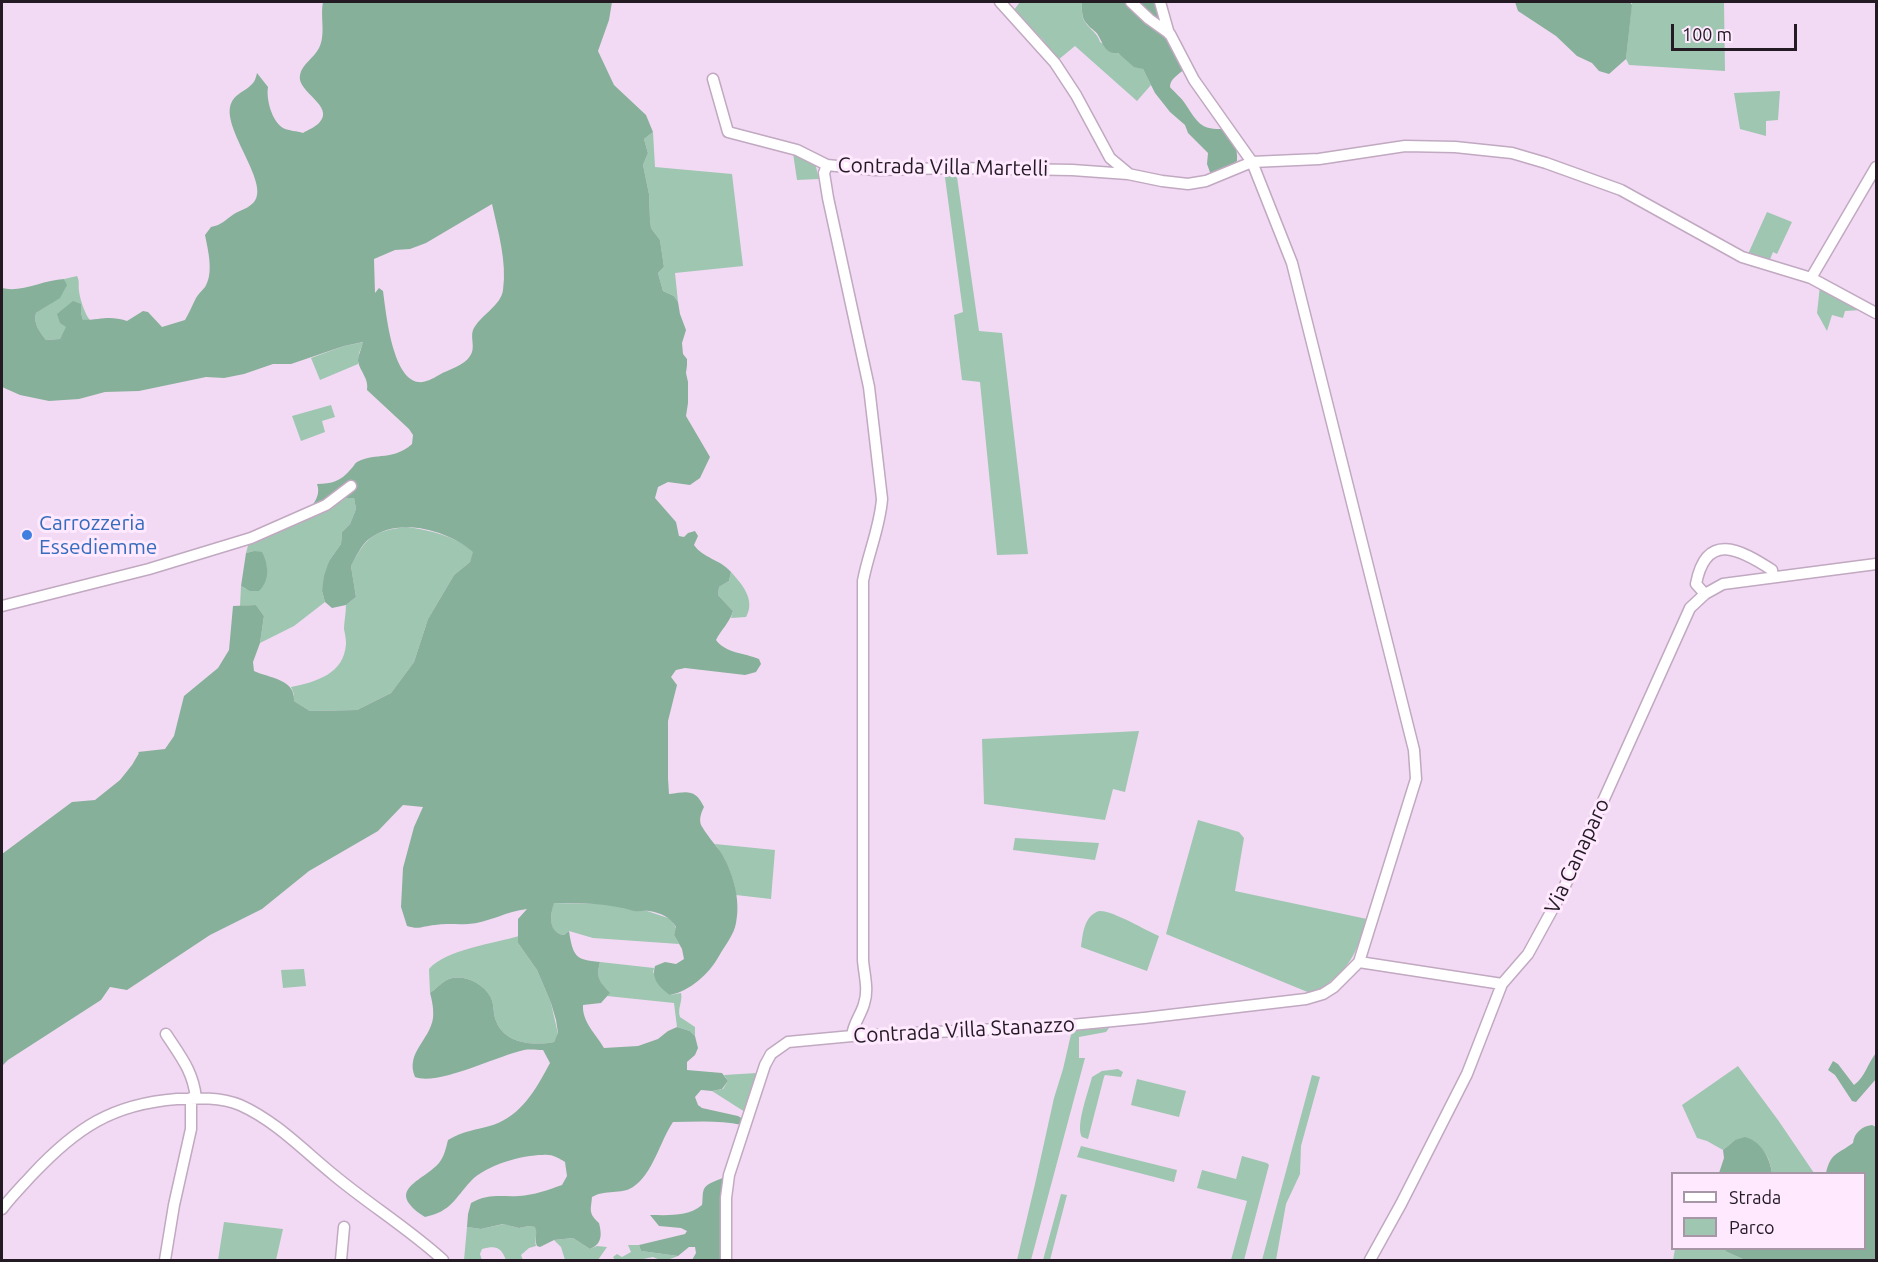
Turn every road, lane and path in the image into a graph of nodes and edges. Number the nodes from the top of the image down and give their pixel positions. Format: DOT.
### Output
graph roads {
  1 [pos="1000,2"];
  2 [pos="1131,2"];
  3 [pos="1160,2"];
  4 [pos="1170,34"];
  5 [pos="713,79"];
  6 [pos="1252,162"];
  7 [pos="827,165"];
  8 [pos="1876,167"];
  9 [pos="1128,174"];
  10 [pos="1811,278"];
  11 [pos="1876,312"];
  12 [pos="351,486"];
  13 [pos="1876,564"];
  14 [pos="1773,577"];
  15 [pos="1705,594"];
  16 [pos="2,606"];
  17 [pos="1359,962"];
  18 [pos="1502,984"];
  19 [pos="166,1034"];
  20 [pos="852,1036"];
  21 [pos="193,1098"];
  22 [pos="2,1209"];
  23 [pos="344,1227"];
  24 [pos="165,1260"];
  25 [pos="341,1260"];
  26 [pos="443,1260"];
  27 [pos="726,1260"];
  28 [pos="1370,1260"];
  1 -- 9 [label="street"];
  2 -- 4 [label="street"];
  3 -- 4 [label="street"];
  4 -- 6 [label="street"];
  5 -- 7 [label="street, Contrada Villa Martelli"];
  6 -- 9 [label="street, Contrada Villa Martelli"];
  6 -- 10 [label="street, Contrada Villa Martelli"];
  6 -- 17 [label="street"];
  7 -- 9 [label="street, Contrada Villa Martelli"];
  7 -- 20 [label="street"];
  8 -- 10 [label="street"];
  10 -- 11 [label="street, Contrada Villa Martelli"];
  12 -- 16 [label="street"];
  13 -- 14 [label="street, Via Canaparo"];
  14 -- 15 [label="street, Via Canaparo"];
  14 -- 15 [label="street"];
  15 -- 18 [label="street, Via Canaparo"];
  17 -- 18 [label="street"];
  17 -- 20 [label="street, Contrada Villa Stanazzo"];
  18 -- 28 [label="street, Via Canaparo"];
  19 -- 21 [label="street"];
  20 -- 27 [label="street, Contrada Villa Stanazzo"];
  21 -- 22 [label="street"];
  21 -- 24 [label="street"];
  21 -- 26 [label="street"];
  23 -- 25 [label="street"];
}
